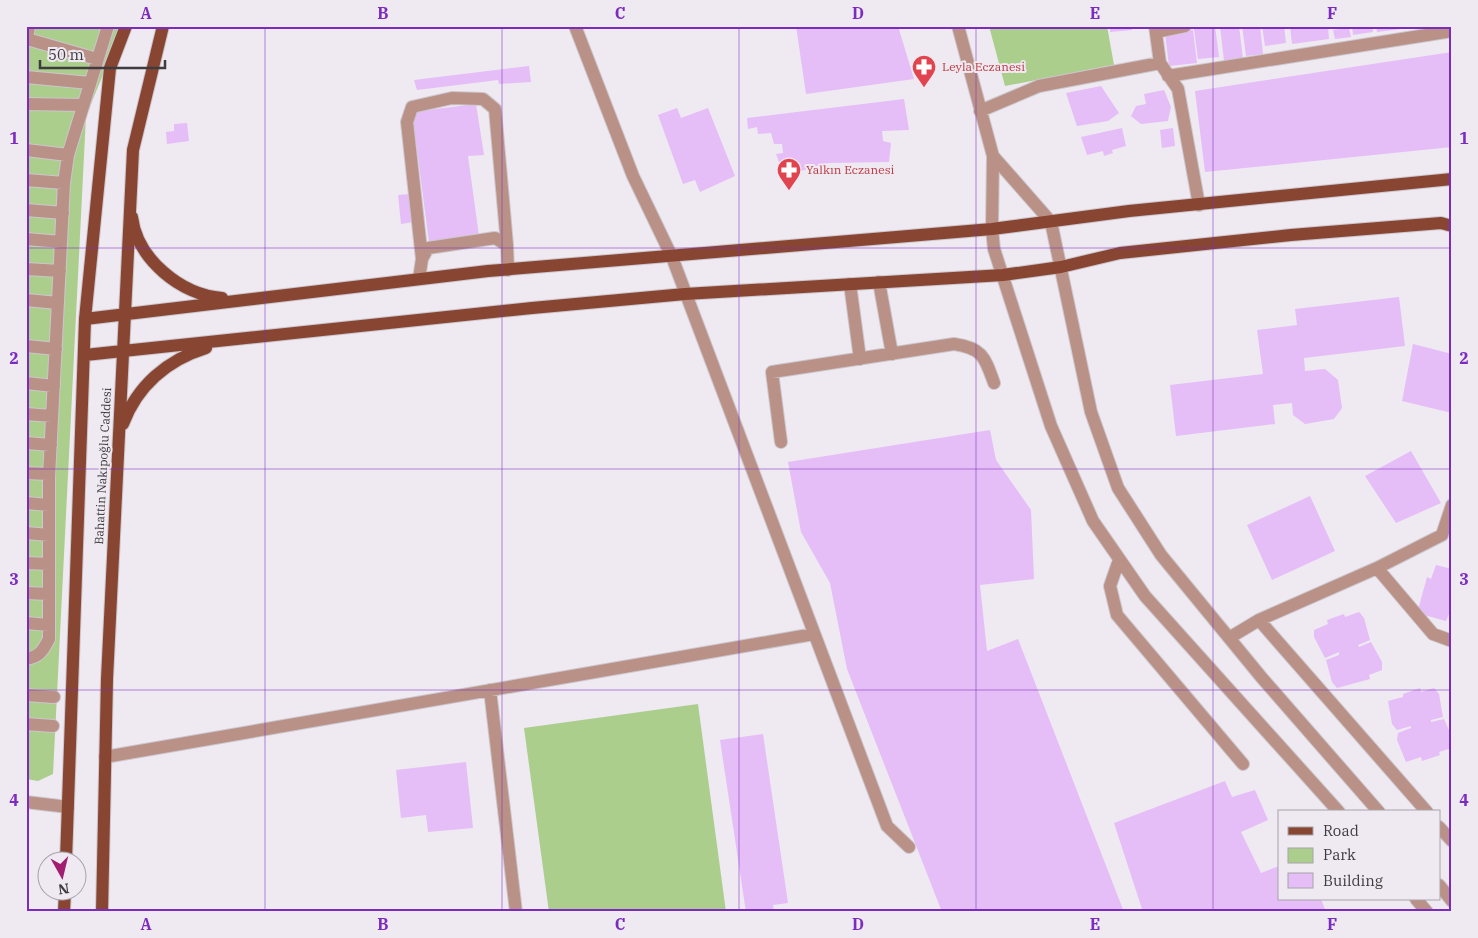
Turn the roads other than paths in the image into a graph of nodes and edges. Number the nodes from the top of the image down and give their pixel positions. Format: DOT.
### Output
graph roads {
  1 [pos="29,26"];
  2 [pos="108,26"];
  3 [pos="126,26"];
  4 [pos="163,26"];
  5 [pos="575,26"];
  6 [pos="958,26"];
  7 [pos="1185,26"];
  8 [pos="1155,29"];
  9 [pos="1452,31"];
  10 [pos="97,59"];
  11 [pos="1160,62"];
  12 [pos="1168,76"];
  13 [pos="26,77"];
  14 [pos="90,82"];
  15 [pos="26,104"];
  16 [pos="83,105"];
  17 [pos="980,111"];
  18 [pos="26,150"];
  19 [pos="68,155"];
  20 [pos="993,156"];
  21 [pos="1452,179"];
  22 [pos="26,180"];
  23 [pos="64,183"];
  24 [pos="130,199"];
  25 [pos="1199,204"];
  26 [pos="26,210"];
  27 [pos="63,213"];
  28 [pos="1050,222"];
  29 [pos="1452,226"];
  30 [pos="992,229"];
  31 [pos="26,239"];
  32 [pos="61,242"];
  33 [pos="507,245"];
  34 [pos="672,257"];
  35 [pos="422,260"];
  36 [pos="1061,267"];
  37 [pos="26,269"];
  38 [pos="508,270"];
  39 [pos="60,272"];
  40 [pos="1003,275"];
  41 [pos="419,279"];
  42 [pos="879,282"];
  43 [pos="850,284"];
  44 [pos="685,294"];
  45 [pos="26,300"];
  46 [pos="242,300"];
  47 [pos="58,303"];
  48 [pos="124,315"];
  49 [pos="85,318"];
  50 [pos="248,339"];
  51 [pos="26,346"];
  52 [pos="56,349"];
  53 [pos="122,350"];
  54 [pos="892,354"];
  55 [pos="84,355"];
  56 [pos="860,359"];
  57 [pos="26,383"];
  58 [pos="994,383"];
  59 [pos="54,386"];
  60 [pos="26,414"];
  61 [pos="52,416"];
  62 [pos="118,436"];
  63 [pos="782,442"];
  64 [pos="26,443"];
  65 [pos="51,445"];
  66 [pos="26,473"];
  67 [pos="49,474"];
  68 [pos="26,503"];
  69 [pos="49,505"];
  70 [pos="1452,505"];
  71 [pos="26,533"];
  72 [pos="49,535"];
  73 [pos="1447,537"];
  74 [pos="1120,560"];
  75 [pos="26,563"];
  76 [pos="49,564"];
  77 [pos="1377,568"];
  78 [pos="26,592"];
  79 [pos="49,594"];
  80 [pos="1259,620"];
  81 [pos="26,623"];
  82 [pos="49,625"];
  83 [pos="814,634"];
  84 [pos="1229,638"];
  85 [pos="1452,640"];
  86 [pos="26,659"];
  87 [pos="490,690"];
  88 [pos="26,695"];
  89 [pos="54,697"];
  90 [pos="26,724"];
  91 [pos="53,726"];
  92 [pos="105,758"];
  93 [pos="1243,764"];
  94 [pos="26,802"];
  95 [pos="68,807"];
  96 [pos="1337,810"];
  97 [pos="1377,810"];
  98 [pos="1424,810"];
  99 [pos="1440,827"];
  100 [pos="1452,841"];
  101 [pos="909,847"];
  102 [pos="66,850"];
  103 [pos="1440,886"];
  104 [pos="1417,900"];
  105 [pos="1452,901"];
  106 [pos="102,912"];
  107 [pos="516,912"];
  108 [pos="1427,912"];
  1 -- 10 [label="street"];
  2 -- 10 [label="street"];
  3 -- 49 [label="main road, Bahattin Nakıpoğlu Caddesi"];
  4 -- 24 [label="main road, Bahattin Nakıpoğlu Caddesi"];
  5 -- 34 [label="street"];
  6 -- 17 [label="street"];
  7 -- 8 [label="street"];
  8 -- 11 [label="street"];
  9 -- 12 [label="street"];
  10 -- 14 [label="street"];
  11 -- 12 [label="street"];
  11 -- 17 [label="street"];
  12 -- 25 [label="street"];
  13 -- 14 [label="street"];
  14 -- 16 [label="street"];
  15 -- 16 [label="street"];
  16 -- 19 [label="street"];
  17 -- 20 [label="street"];
  18 -- 19 [label="street"];
  19 -- 23 [label="street"];
  20 -- 28 [label="street"];
  20 -- 30 [label="street"];
  21 -- 25 [label="main road"];
  22 -- 23 [label="street"];
  23 -- 27 [label="street"];
  24 -- 46 [label="main road"];
  24 -- 48 [label="main road, Bahattin Nakıpoğlu Caddesi"];
  25 -- 28 [label="main road"];
  26 -- 27 [label="street"];
  27 -- 32 [label="street"];
  28 -- 30 [label="main road"];
  28 -- 36 [label="street"];
  29 -- 36 [label="main road"];
  30 -- 34 [label="main road"];
  30 -- 40 [label="street"];
  31 -- 32 [label="street"];
  32 -- 39 [label="street"];
  33 -- 35 [label="street"];
  33 -- 35 [label="street"];
  33 -- 38 [label="street"];
  34 -- 38 [label="main road"];
  34 -- 44 [label="street"];
  35 -- 41 [label="street"];
  36 -- 40 [label="main road"];
  36 -- 84 [label="street"];
  37 -- 39 [label="street"];
  38 -- 41 [label="main road"];
  39 -- 47 [label="street"];
  40 -- 42 [label="main road"];
  40 -- 74 [label="street"];
  41 -- 46 [label="main road"];
  42 -- 43 [label="main road"];
  42 -- 54 [label="street"];
  43 -- 44 [label="main road"];
  43 -- 56 [label="street"];
  44 -- 50 [label="main road"];
  44 -- 83 [label="street"];
  45 -- 47 [label="street"];
  46 -- 48 [label="main road"];
  47 -- 52 [label="street"];
  48 -- 49 [label="main road"];
  48 -- 53 [label="main road, Bahattin Nakıpoğlu Caddesi"];
  49 -- 55 [label="main road, Bahattin Nakıpoğlu Caddesi"];
  50 -- 53 [label="main road"];
  50 -- 62 [label="main road"];
  51 -- 52 [label="street"];
  52 -- 59 [label="street"];
  53 -- 55 [label="main road"];
  53 -- 62 [label="main road, Bahattin Nakıpoğlu Caddesi"];
  54 -- 56 [label="street"];
  54 -- 58 [label="street"];
  55 -- 95 [label="main road, Bahattin Nakıpoğlu Caddesi"];
  56 -- 63 [label="street"];
  57 -- 59 [label="street"];
  59 -- 61 [label="street"];
  60 -- 61 [label="street"];
  61 -- 65 [label="street"];
  62 -- 92 [label="main road, Bahattin Nakıpoğlu Caddesi"];
  64 -- 65 [label="street"];
  65 -- 67 [label="street"];
  66 -- 67 [label="street"];
  67 -- 69 [label="street"];
  68 -- 69 [label="street"];
  69 -- 72 [label="street"];
  70 -- 73 [label="street"];
  71 -- 72 [label="street"];
  72 -- 76 [label="street"];
  73 -- 77 [label="street"];
  74 -- 93 [label="street"];
  74 -- 96 [label="street"];
  75 -- 76 [label="street"];
  76 -- 79 [label="street"];
  77 -- 80 [label="street"];
  77 -- 85 [label="street"];
  78 -- 79 [label="street"];
  79 -- 82 [label="street"];
  80 -- 84 [label="street"];
  80 -- 98 [label="street"];
  81 -- 82 [label="street"];
  82 -- 86 [label="street"];
  83 -- 87 [label="street"];
  83 -- 101 [label="street"];
  84 -- 97 [label="street"];
  87 -- 92 [label="street"];
  87 -- 107 [label="street"];
  88 -- 89 [label="street"];
  90 -- 91 [label="street"];
  92 -- 106 [label="main road, Bahattin Nakıpoğlu Caddesi"];
  94 -- 95 [label="street"];
  95 -- 102 [label="main road, Bahattin Nakıpoğlu Caddesi"];
  99 -- 100 [label="street"];
  103 -- 105 [label="street"];
  104 -- 108 [label="street"];
}
